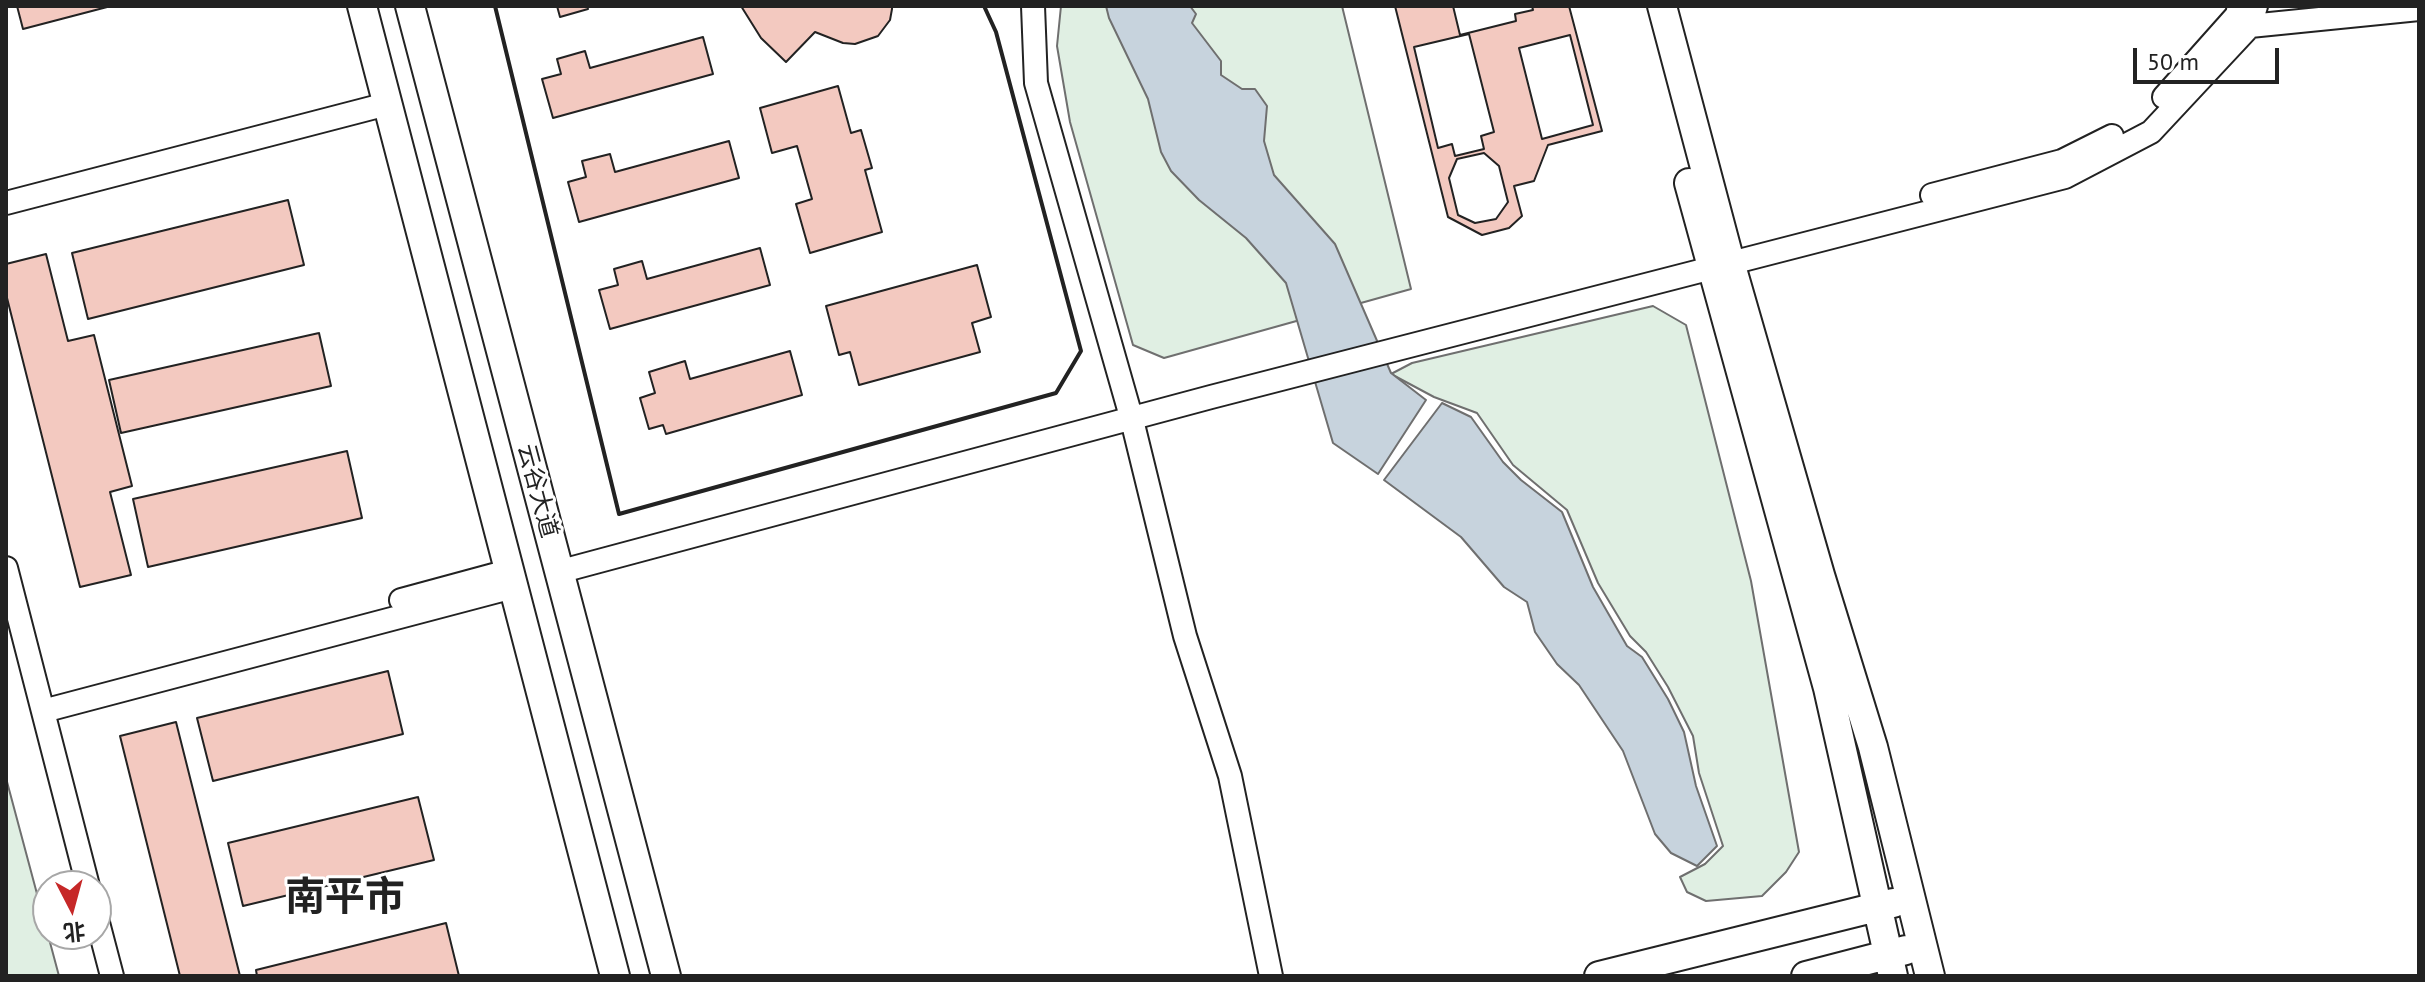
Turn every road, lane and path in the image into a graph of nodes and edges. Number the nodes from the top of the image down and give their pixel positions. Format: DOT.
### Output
graph roads {
  1 [pos="362,6"];
  2 [pos="410,6"];
  3 [pos="1033,6"];
  4 [pos="1643,6"];
  5 [pos="1662,6"];
  6 [pos="2239,6"];
  7 [pos="2419,9"];
  8 [pos="2253,16"];
  9 [pos="387,104"];
  10 [pos="6,203"];
  11 [pos="1720,258"];
  12 [pos="1130,413"];
  13 [pos="556,566"];
  14 [pos="6,568"];
  15 [pos="511,579"];
  16 [pos="42,705"];
  17 [pos="84,870"];
  18 [pos="1911,897"];
  19 [pos="1877,908"];
  20 [pos="1923,945"];
  21 [pos="105,950"];
  22 [pos="1891,966"];
  23 [pos="112,976"];
  24 [pos="615,976"];
  25 [pos="666,976"];
  26 [pos="1271,976"];
  27 [pos="1599,976"];
  28 [pos="1806,976"];
  29 [pos="1930,976"];
  1 -- 9 [label="main road, 云谷大道"];
  2 -- 13 [label="main road, 云谷大道"];
  3 -- 12 [label="street"];
  4 -- 11 [label="main road"];
  5 -- 11 [label="main road"];
  6 -- 11 [label="street"];
  7 -- 8 [label="street"];
  8 -- 11 [label="street"];
  9 -- 10 [label="street"];
  9 -- 15 [label="main road, 云谷大道"];
  11 -- 12 [label="street"];
  11 -- 18 [label="main road"];
  11 -- 19 [label="main road"];
  12 -- 13 [label="street"];
  12 -- 26 [label="street"];
  13 -- 25 [label="main road, 云谷大道"];
  14 -- 16 [label="street"];
  15 -- 16 [label="street"];
  15 -- 24 [label="main road, 云谷大道"];
  16 -- 17 [label="street"];
  18 -- 19 [label="main road"];
  18 -- 20 [label="main road"];
  19 -- 22 [label="main road"];
  19 -- 27 [label="main road"];
  20 -- 22 [label="main road"];
  20 -- 29 [label="main road"];
  21 -- 23 [label="street"];
  22 -- 28 [label="main road"];
}
